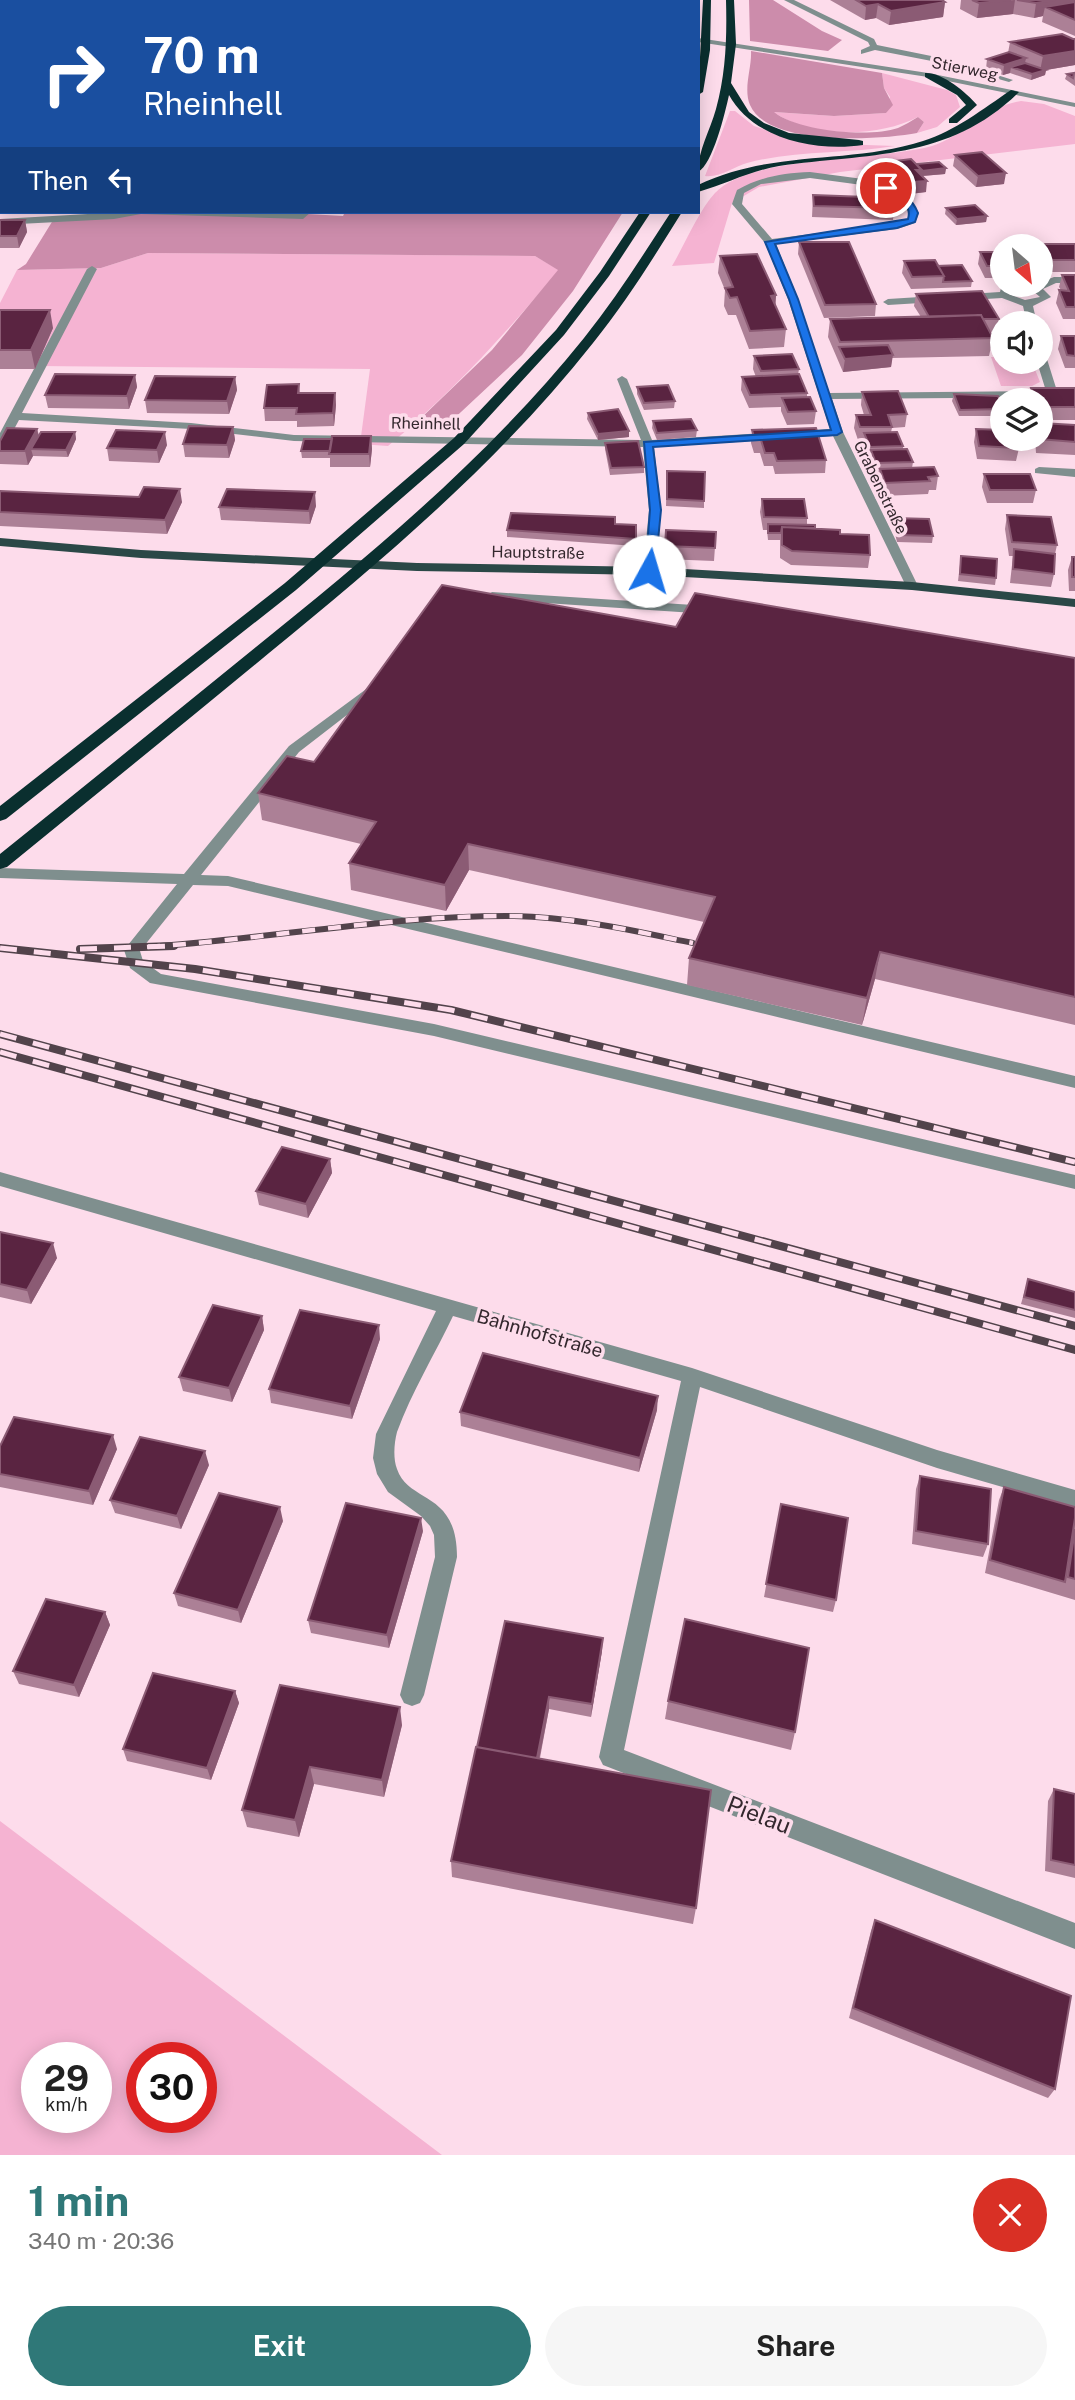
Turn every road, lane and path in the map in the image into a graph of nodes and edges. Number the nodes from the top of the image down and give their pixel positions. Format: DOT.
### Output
graph roads {
  1 [pos="707,0"];
  2 [pos="730,0"];
  3 [pos="788,0"];
  4 [pos="702,36"];
  5 [pos="874,47"];
  6 [pos="849,61"];
  7 [pos="700,73"];
  8 [pos="928,75"];
  9 [pos="728,85"];
  10 [pos="995,88"];
  11 [pos="1014,92"];
  12 [pos="1075,97"];
  13 [pos="972,105"];
  14 [pos="1075,105"];
  15 [pos="700,165"];
  16 [pos="700,188"];
  17 [pos="128,214"];
  18 [pos="222,214"];
  19 [pos="304,214"];
  20 [pos="644,214"];
  21 [pos="675,214"];
  22 [pos="0,222"];
  23 [pos="770,242"];
  24 [pos="92,269"];
  25 [pos="1054,280"];
  26 [pos="1075,280"];
  27 [pos="990,296"];
  28 [pos="1013,298"];
  29 [pos="1044,298"];
  30 [pos="888,302"];
  31 [pos="1027,303"];
  32 [pos="1029,311"];
  33 [pos="622,379"];
  34 [pos="1053,393"];
  35 [pos="990,394"];
  36 [pos="1075,394"];
  37 [pos="826,396"];
  38 [pos="16,416"];
  39 [pos="837,432"];
  40 [pos="0,444"];
  41 [pos="648,444"];
  42 [pos="1039,471"];
  43 [pos="1075,473"];
  44 [pos="0,542"];
  45 [pos="649,571"];
  46 [pos="912,586"];
  47 [pos="492,596"];
  48 [pos="1075,603"];
  49 [pos="724,611"];
  50 [pos="369,691"];
  51 [pos="0,815"];
  52 [pos="0,863"];
  53 [pos="0,873"];
  54 [pos="187,880"];
  55 [pos="1075,1082"];
  56 [pos="0,1179"];
  57 [pos="1075,1182"];
  58 [pos="448,1307"];
  59 [pos="692,1376"];
  60 [pos="1075,1499"];
  61 [pos="412,1695"];
  62 [pos="1075,1936"];
  1 -- 4 [label="highway"];
  2 -- 9 [label="highway"];
  3 -- 5 [label="street, Stierweg"];
  4 -- 6 [label="street, Stierweg"];
  4 -- 7 [label="highway"];
  5 -- 6 [label="street"];
  5 -- 12 [label="street, Stierweg"];
  6 -- 8 [label="street, Stierweg"];
  8 -- 10 [label="street, Stierweg"];
  8 -- 13 [label="highway"];
  9 -- 13 [label="highway"];
  9 -- 15 [label="highway"];
  10 -- 11 [label="street, Stierweg"];
  10 -- 13 [label="highway"];
  11 -- 14 [label="street, Stierweg"];
  11 -- 16 [label="highway"];
  17 -- 22 [label="street"];
  18 -- 19 [label="street"];
  20 -- 51 [label="highway"];
  21 -- 52 [label="highway"];
  23 -- 23 [label="street"];
  23 -- 37 [label="street, Grabenstraße"];
  24 -- 38 [label="street"];
  25 -- 26 [label="street"];
  27 -- 30 [label="street"];
  28 -- 31 [label="street"];
  29 -- 31 [label="street"];
  31 -- 32 [label="street"];
  33 -- 41 [label="street"];
  34 -- 36 [label="street"];
  35 -- 37 [label="street"];
  37 -- 39 [label="street, Grabenstraße"];
  38 -- 40 [label="street"];
  38 -- 41 [label="street, Rheinhell"];
  39 -- 41 [label="street, Rheinhell"];
  39 -- 46 [label="street, Grabenstraße"];
  41 -- 45 [label="street"];
  42 -- 43 [label="street"];
  44 -- 45 [label="main road, Hauptstraße"];
  45 -- 46 [label="main road, Hauptstraße"];
  46 -- 48 [label="main road, Hauptstraße"];
  47 -- 49 [label="street"];
  50 -- 54 [label="street"];
  53 -- 54 [label="street"];
  54 -- 55 [label="street"];
  54 -- 57 [label="street"];
  56 -- 58 [label="street, Bahnhofstraße"];
  58 -- 59 [label="street, Bahnhofstraße"];
  58 -- 61 [label="street"];
  59 -- 60 [label="street, Bahnhofstraße"];
  59 -- 62 [label="street, Pielau"];
}
